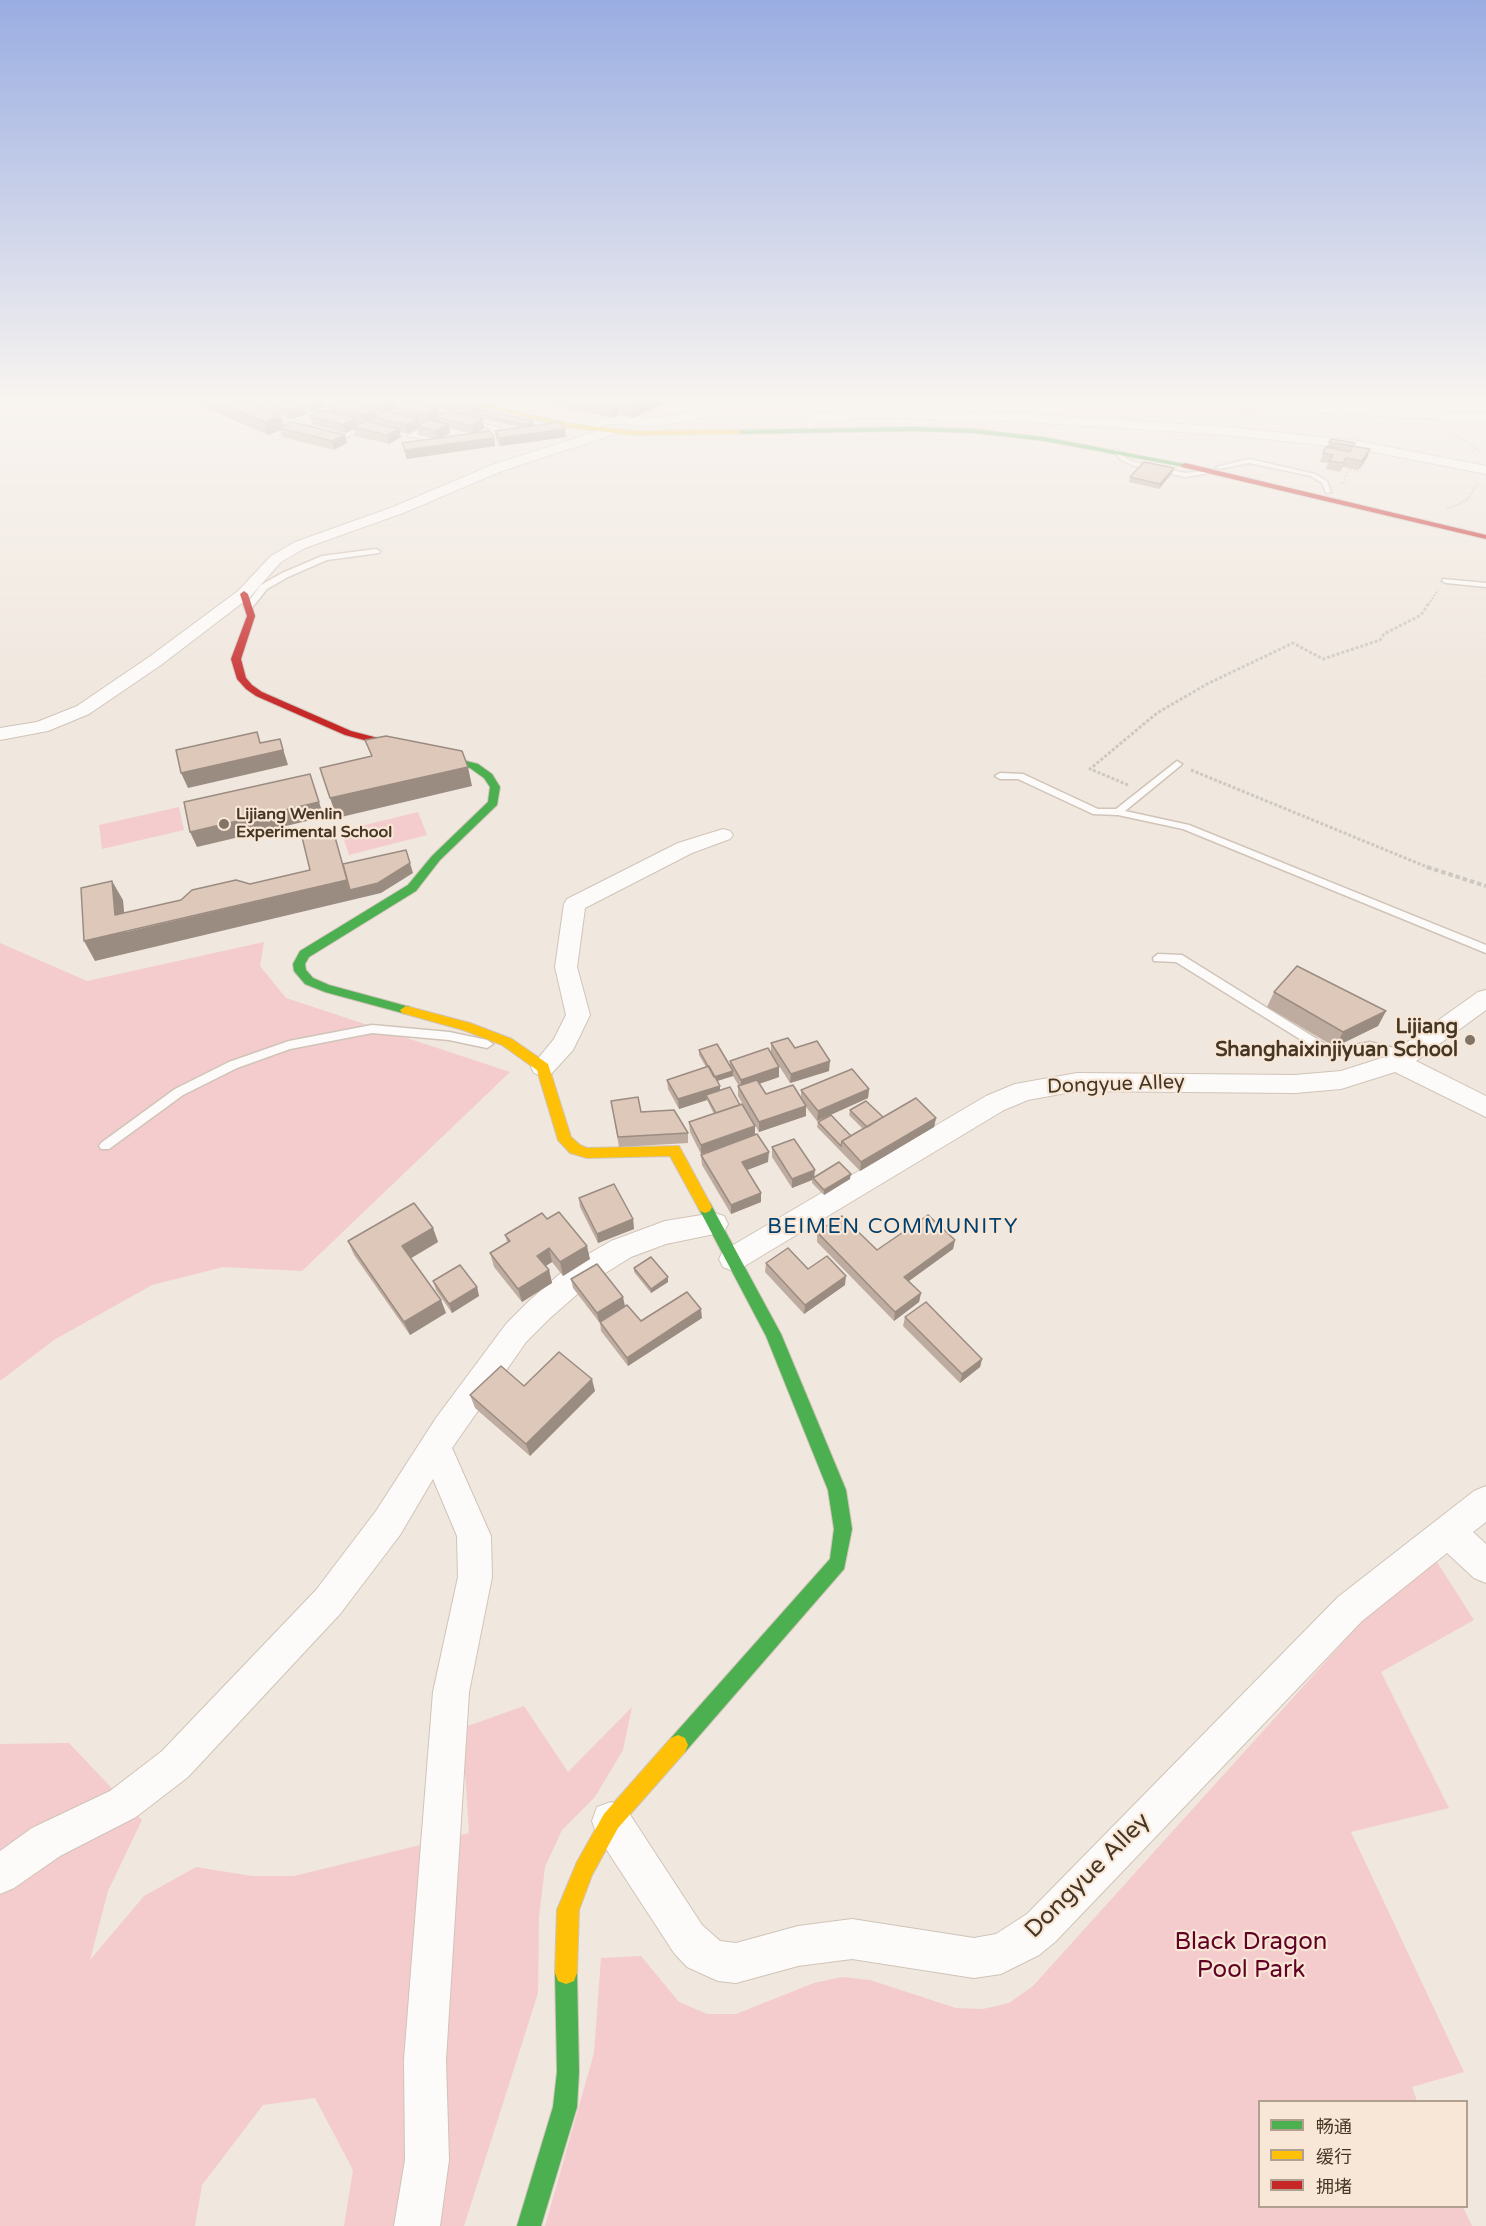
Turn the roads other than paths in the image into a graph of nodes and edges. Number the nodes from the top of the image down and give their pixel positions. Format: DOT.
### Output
graph roads {
  1 [pos="410,505"];
  2 [pos="1359,505"];
  3 [pos="1382,505"];
  4 [pos="1486,530"];
  5 [pos="1486,537"];
  6 [pos="376,551"];
  7 [pos="1446,581"];
  8 [pos="1486,585"];
  9 [pos="246,601"];
  10 [pos="0,734"];
  11 [pos="1177,764"];
  12 [pos="999,776"];
  13 [pos="1118,812"];
  14 [pos="723,835"];
  15 [pos="1486,949"];
  16 [pos="1158,958"];
  17 [pos="1486,998"];
  18 [pos="1401,1058"];
  19 [pos="535,1060"];
  20 [pos="1486,1107"];
  21 [pos="105,1146"];
  22 [pos="714,1224"];
  23 [pos="733,1259"];
  24 [pos="436,1447"];
  25 [pos="1486,1502"];
  26 [pos="1448,1532"];
  27 [pos="1486,1566"];
  28 [pos="611,1821"];
  29 [pos="0,1874"];
  30 [pos="417,2226"];
  31 [pos="529,2226"];
  1 -- 9 [label="street"];
  2 -- 5 [label="main road"];
  3 -- 4 [label="main road"];
  6 -- 9 [label="lane"];
  7 -- 8 [label="lane"];
  9 -- 10 [label="street"];
  9 -- 19 [label="main road"];
  11 -- 13 [label="lane"];
  12 -- 13 [label="lane"];
  13 -- 15 [label="lane"];
  14 -- 19 [label="street"];
  16 -- 18 [label="lane"];
  17 -- 18 [label="street, Dongyue Alley"];
  18 -- 20 [label="street"];
  18 -- 23 [label="street, Dongyue Alley"];
  19 -- 21 [label="lane"];
  19 -- 22 [label="main road"];
  22 -- 23 [label="main road"];
  22 -- 24 [label="street"];
  23 -- 28 [label="main road"];
  24 -- 29 [label="street"];
  24 -- 30 [label="street"];
  25 -- 26 [label="street, Dongyue Alley"];
  26 -- 27 [label="street"];
  26 -- 28 [label="street, Dongyue Alley"];
  28 -- 31 [label="main road"];
}
